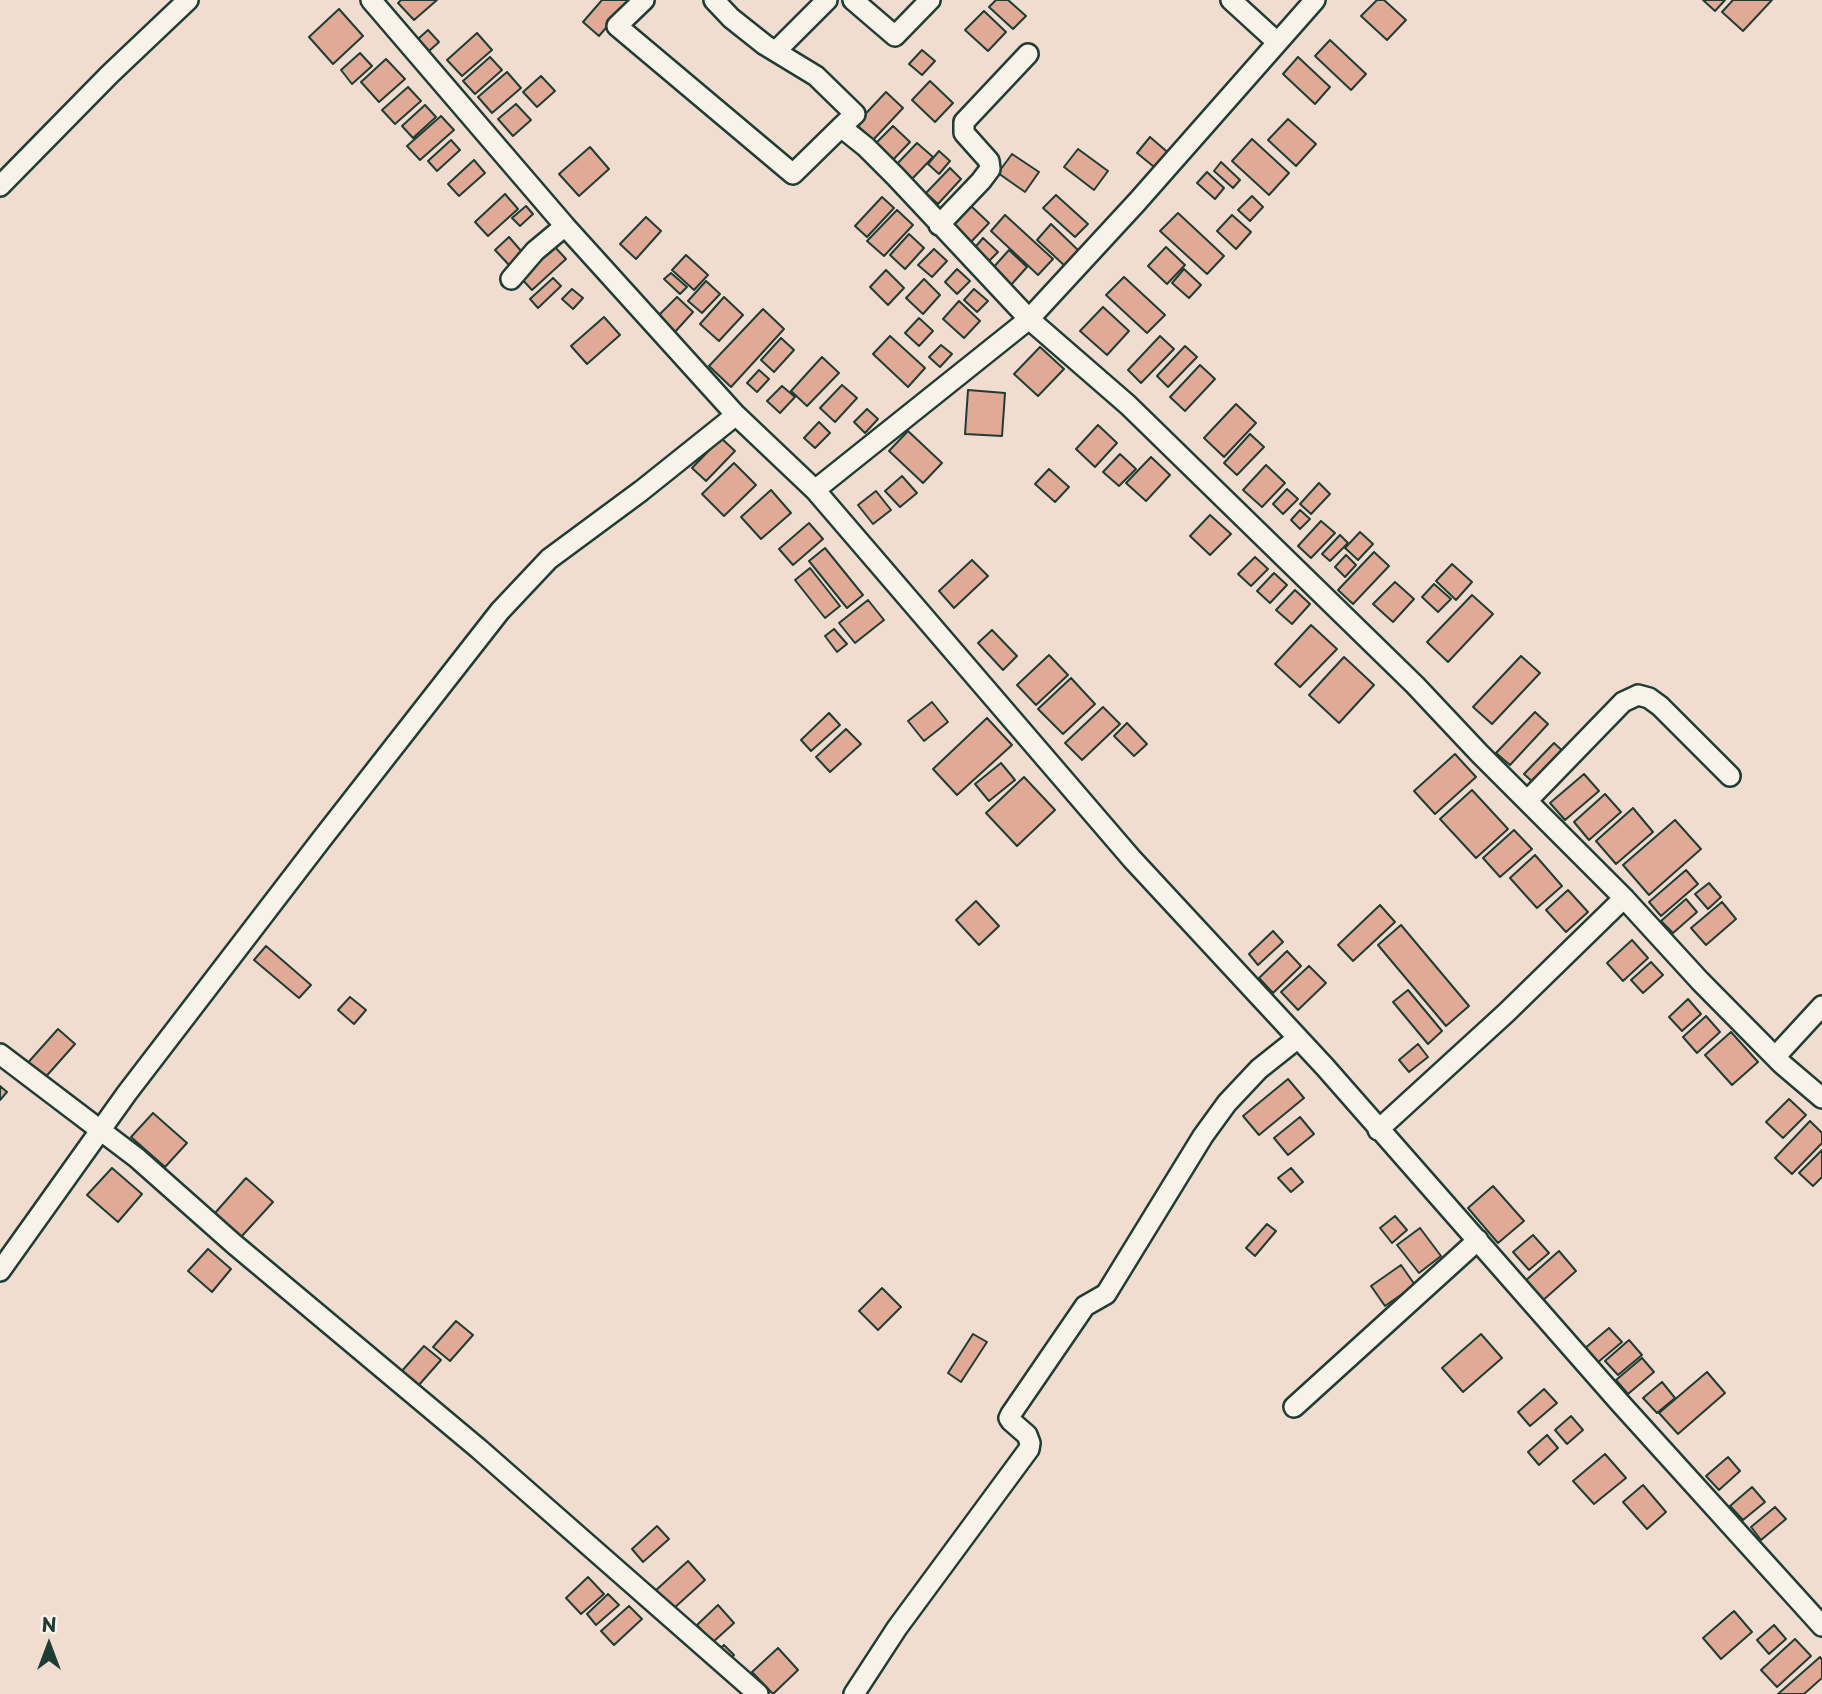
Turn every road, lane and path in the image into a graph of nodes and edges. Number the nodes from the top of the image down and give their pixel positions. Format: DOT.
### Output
graph roads {
  1 [pos="188,0"];
  2 [pos="644,0"];
  3 [pos="714,0"];
  4 [pos="827,0"];
  5 [pos="853,0"];
  6 [pos="930,0"];
  7 [pos="1231,0"];
  8 [pos="379,3"];
  9 [pos="1310,5"];
  10 [pos="1277,42"];
  11 [pos="776,51"];
  12 [pos="1028,54"];
  13 [pos="841,127"];
  14 [pos="0,186"];
  15 [pos="939,225"];
  16 [pos="565,226"];
  17 [pos="511,279"];
  18 [pos="1029,319"];
  19 [pos="736,415"];
  20 [pos="815,490"];
  21 [pos="1730,776"];
  22 [pos="1527,801"];
  23 [pos="1624,898"];
  24 [pos="1822,1006"];
  25 [pos="1298,1038"];
  26 [pos="0,1054"];
  27 [pos="1775,1056"];
  28 [pos="1822,1098"];
  29 [pos="101,1130"];
  30 [pos="1378,1130"];
  31 [pos="1478,1240"];
  32 [pos="0,1271"];
  33 [pos="1294,1407"];
  34 [pos="1822,1626"];
  35 [pos="758,1694"];
  36 [pos="854,1694"];
  1 -- 14 [label="street"];
  2 -- 13 [label="street"];
  3 -- 11 [label="street"];
  4 -- 11 [label="street"];
  5 -- 6 [label="street"];
  7 -- 10 [label="street"];
  8 -- 16 [label="street"];
  9 -- 10 [label="street"];
  10 -- 18 [label="street"];
  11 -- 13 [label="street"];
  12 -- 15 [label="street"];
  13 -- 15 [label="street"];
  15 -- 18 [label="street"];
  16 -- 17 [label="street"];
  16 -- 19 [label="street"];
  18 -- 20 [label="street"];
  18 -- 22 [label="street"];
  19 -- 20 [label="street"];
  19 -- 29 [label="street"];
  20 -- 25 [label="street"];
  21 -- 22 [label="street"];
  22 -- 23 [label="street"];
  23 -- 27 [label="street"];
  23 -- 30 [label="street"];
  24 -- 27 [label="street"];
  25 -- 30 [label="street"];
  25 -- 36 [label="street"];
  26 -- 29 [label="street"];
  27 -- 28 [label="street"];
  29 -- 32 [label="street"];
  29 -- 35 [label="street"];
  30 -- 31 [label="street"];
  31 -- 33 [label="street"];
  31 -- 34 [label="street"];
}
